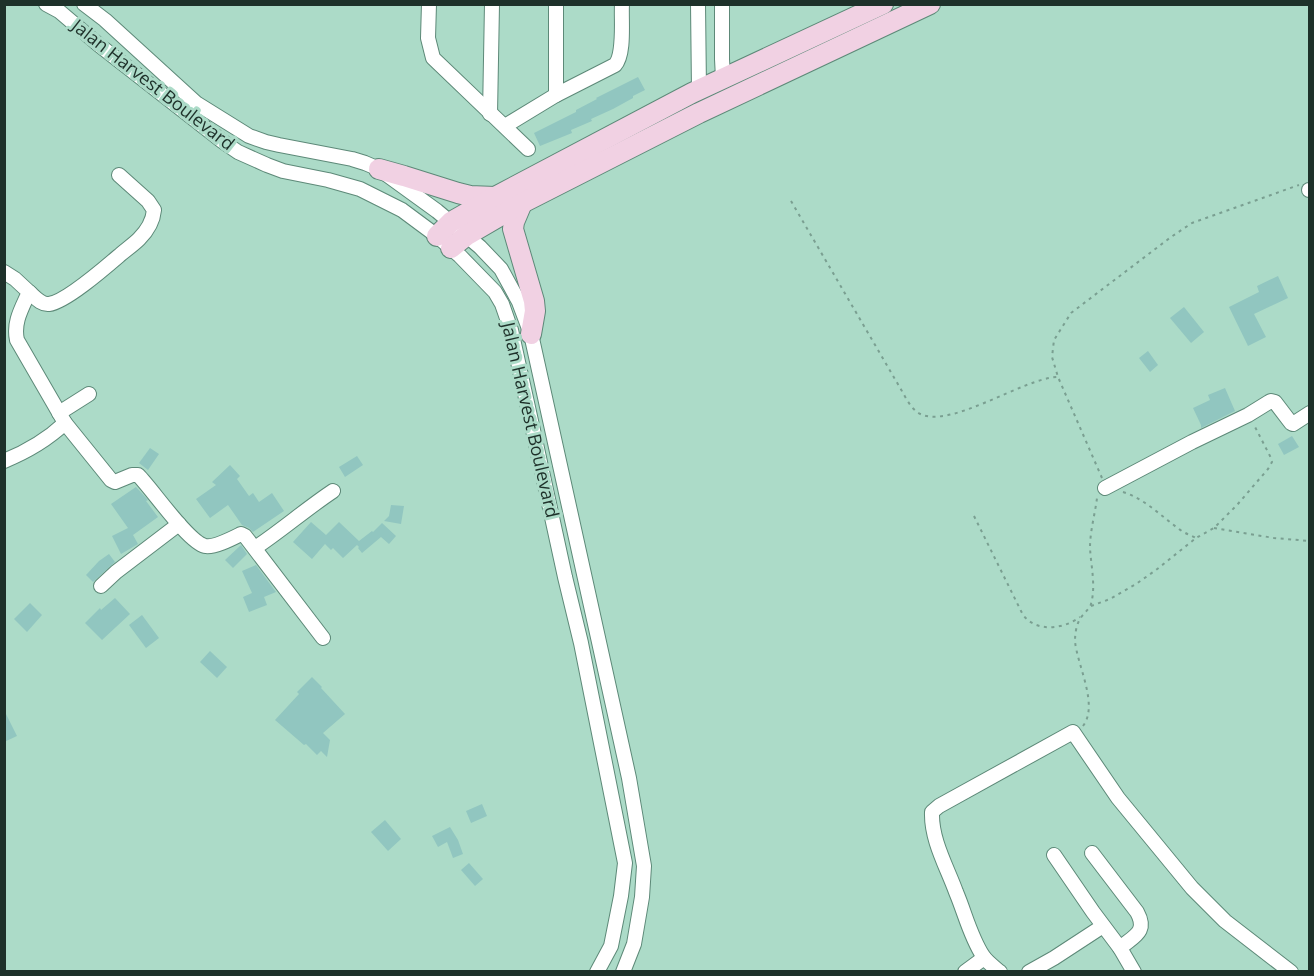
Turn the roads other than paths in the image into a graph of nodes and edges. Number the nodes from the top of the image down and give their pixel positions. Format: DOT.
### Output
graph roads {
  1 [pos="46,4"];
  2 [pos="84,4"];
  3 [pos="429,4"];
  4 [pos="492,4"];
  5 [pos="556,4"];
  6 [pos="622,4"];
  7 [pos="698,4"];
  8 [pos="722,4"];
  9 [pos="883,4"];
  10 [pos="930,4"];
  11 [pos="723,78"];
  12 [pos="699,90"];
  13 [pos="556,95"];
  14 [pos="490,114"];
  15 [pos="505,126"];
  16 [pos="528,148"];
  17 [pos="378,169"];
  18 [pos="119,175"];
  19 [pos="495,197"];
  20 [pos="522,203"];
  21 [pos="452,222"];
  22 [pos="467,235"];
  23 [pos="444,242"];
  24 [pos="4,272"];
  25 [pos="29,292"];
  26 [pos="531,334"];
  27 [pos="89,394"];
  28 [pos="1310,413"];
  29 [pos="62,418"];
  30 [pos="4,461"];
  31 [pos="1106,488"];
  32 [pos="333,491"];
  33 [pos="179,524"];
  34 [pos="255,548"];
  35 [pos="584,573"];
  36 [pos="565,577"];
  37 [pos="101,586"];
  38 [pos="322,638"];
  39 [pos="1092,852"];
  40 [pos="1054,855"];
  41 [pos="1103,926"];
  42 [pos="1120,948"];
  43 [pos="984,958"];
  44 [pos="597,972"];
  45 [pos="623,972"];
  46 [pos="965,972"];
  47 [pos="1000,972"];
  48 [pos="1029,972"];
  49 [pos="1134,972"];
  50 [pos="1291,972"];
  1 -- 23 [label="street, Jalan Harvest Boulevard"];
  2 -- 17 [label="street, Jalan Harvest Boulevard"];
  3 -- 14 [label="street"];
  4 -- 14 [label="street"];
  5 -- 13 [label="street"];
  6 -- 13 [label="street"];
  7 -- 12 [label="street"];
  8 -- 11 [label="street"];
  9 -- 11 [label="street"];
  10 -- 20 [label="street"];
  11 -- 12 [label="street"];
  12 -- 19 [label="street"];
  13 -- 15 [label="street"];
  14 -- 15 [label="street"];
  15 -- 16 [label="street"];
  17 -- 19 [label="street"];
  17 -- 21 [label="street, Jalan Harvest Boulevard"];
  18 -- 25 [label="street"];
  19 -- 21 [label="street"];
  20 -- 22 [label="street"];
  20 -- 26 [label="street"];
  21 -- 22 [label="street, Jalan Harvest Boulevard"];
  21 -- 23 [label="street"];
  22 -- 23 [label="street"];
  22 -- 26 [label="street, Jalan Harvest Boulevard"];
  23 -- 36 [label="street, Jalan Harvest Boulevard"];
  24 -- 25 [label="street"];
  25 -- 29 [label="street"];
  26 -- 35 [label="street, Jalan Harvest Boulevard"];
  27 -- 29 [label="street"];
  28 -- 31 [label="street"];
  29 -- 30 [label="street"];
  29 -- 33 [label="street"];
  32 -- 34 [label="street"];
  33 -- 34 [label="street"];
  33 -- 37 [label="street"];
  34 -- 38 [label="street"];
  35 -- 36 [label="street"];
  35 -- 45 [label="street, Jalan Harvest Boulevard"];
  36 -- 44 [label="street, Jalan Harvest Boulevard"];
  39 -- 42 [label="street"];
  40 -- 41 [label="street"];
  41 -- 42 [label="street"];
  41 -- 48 [label="street"];
  42 -- 49 [label="street"];
  43 -- 46 [label="street"];
  43 -- 47 [label="street"];
  43 -- 50 [label="street"];
}
